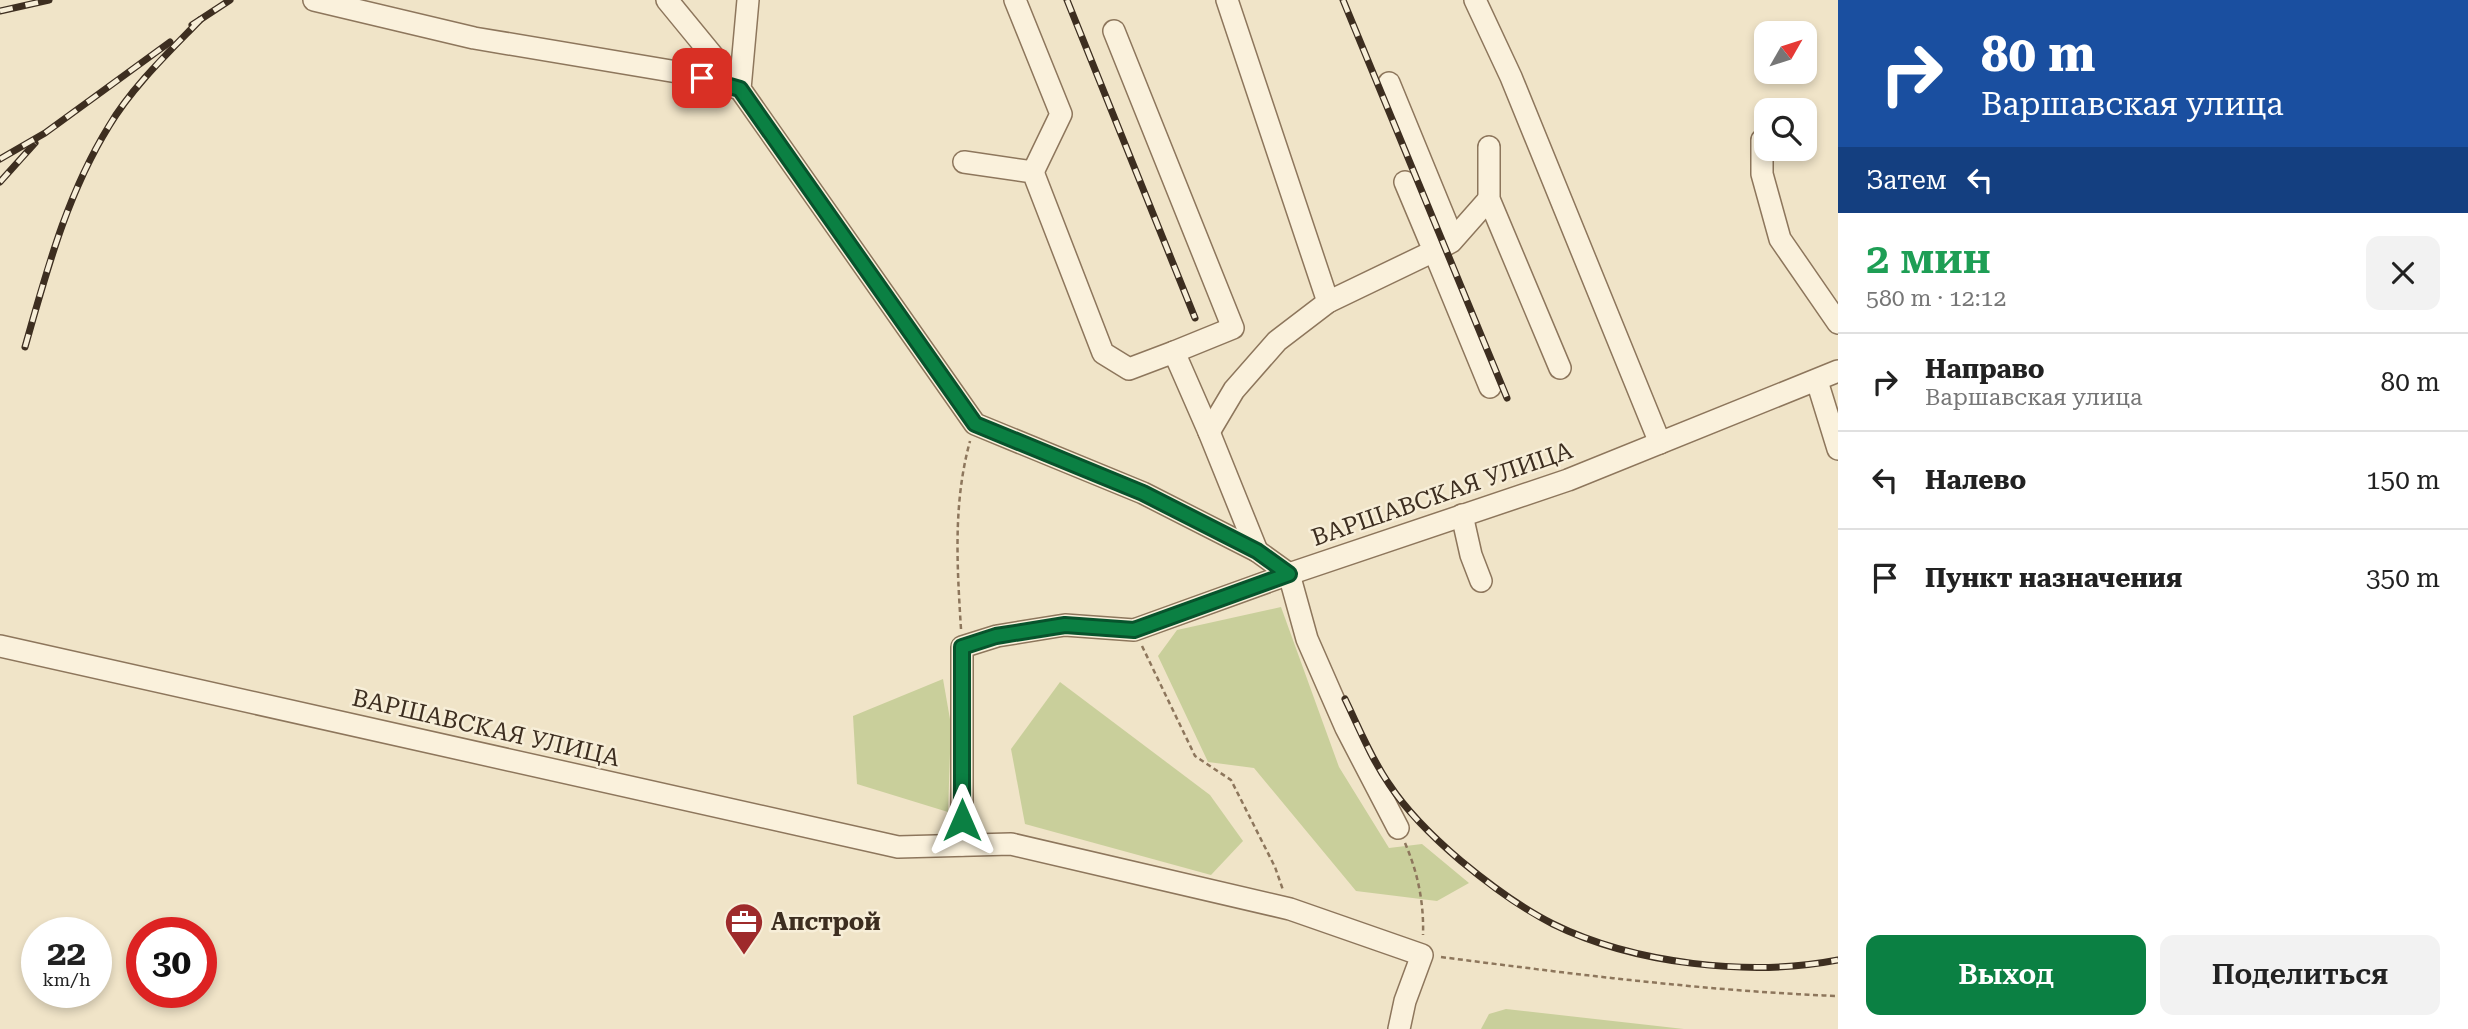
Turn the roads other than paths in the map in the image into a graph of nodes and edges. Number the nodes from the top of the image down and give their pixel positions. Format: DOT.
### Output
graph roads {
  1 [pos="313,0"];
  2 [pos="667,0"];
  3 [pos="748,0"];
  4 [pos="1015,0"];
  5 [pos="1227,0"];
  6 [pos="1475,0"];
  7 [pos="1114,31"];
  8 [pos="1389,83"];
  9 [pos="740,89"];
  10 [pos="1489,147"];
  11 [pos="1762,161"];
  12 [pos="964,162"];
  13 [pos="1033,173"];
  14 [pos="1405,182"];
  15 [pos="1489,199"];
  16 [pos="1453,239"];
  17 [pos="1434,251"];
  18 [pos="1328,302"];
  19 [pos="1838,323"];
  20 [pos="1174,352"];
  21 [pos="1560,368"];
  22 [pos="1838,371"];
  23 [pos="1817,381"];
  24 [pos="1490,387"];
  25 [pos="1209,432"];
  26 [pos="1836,435"];
  27 [pos="1660,443"];
  28 [pos="1462,515"];
  29 [pos="1257,551"];
  30 [pos="1289,574"];
  31 [pos="1481,581"];
  32 [pos="0,646"];
  33 [pos="1398,828"];
  34 [pos="962,845"];
  35 [pos="1399,1029"];
  1 -- 9 [label="street"];
  2 -- 9 [label="street"];
  3 -- 9 [label="street"];
  4 -- 13 [label="street"];
  5 -- 18 [label="street"];
  6 -- 27 [label="street"];
  7 -- 20 [label="street"];
  8 -- 16 [label="street"];
  9 -- 29 [label="street"];
  10 -- 15 [label="street"];
  11 -- 19 [label="street"];
  12 -- 13 [label="street"];
  13 -- 20 [label="street"];
  14 -- 17 [label="street"];
  15 -- 16 [label="street"];
  15 -- 21 [label="street"];
  16 -- 17 [label="street"];
  17 -- 18 [label="street"];
  17 -- 24 [label="street"];
  18 -- 25 [label="street"];
  20 -- 25 [label="street"];
  22 -- 23 [label="street, ВАРШАВСКАЯ УЛИЦА"];
  23 -- 26 [label="street"];
  23 -- 27 [label="street, ВАРШАВСКАЯ УЛИЦА"];
  25 -- 29 [label="street"];
  27 -- 28 [label="street, ВАРШАВСКАЯ УЛИЦА"];
  28 -- 30 [label="street, ВАРШАВСКАЯ УЛИЦА"];
  28 -- 31 [label="street"];
  29 -- 30 [label="street"];
  30 -- 33 [label="street"];
  30 -- 34 [label="street, ВАРШАВСКАЯ УЛИЦА"];
  32 -- 34 [label="street, ВАРШАВСКАЯ УЛИЦА"];
  34 -- 35 [label="street, ВАРШАВСКАЯ УЛИЦА"];
}
